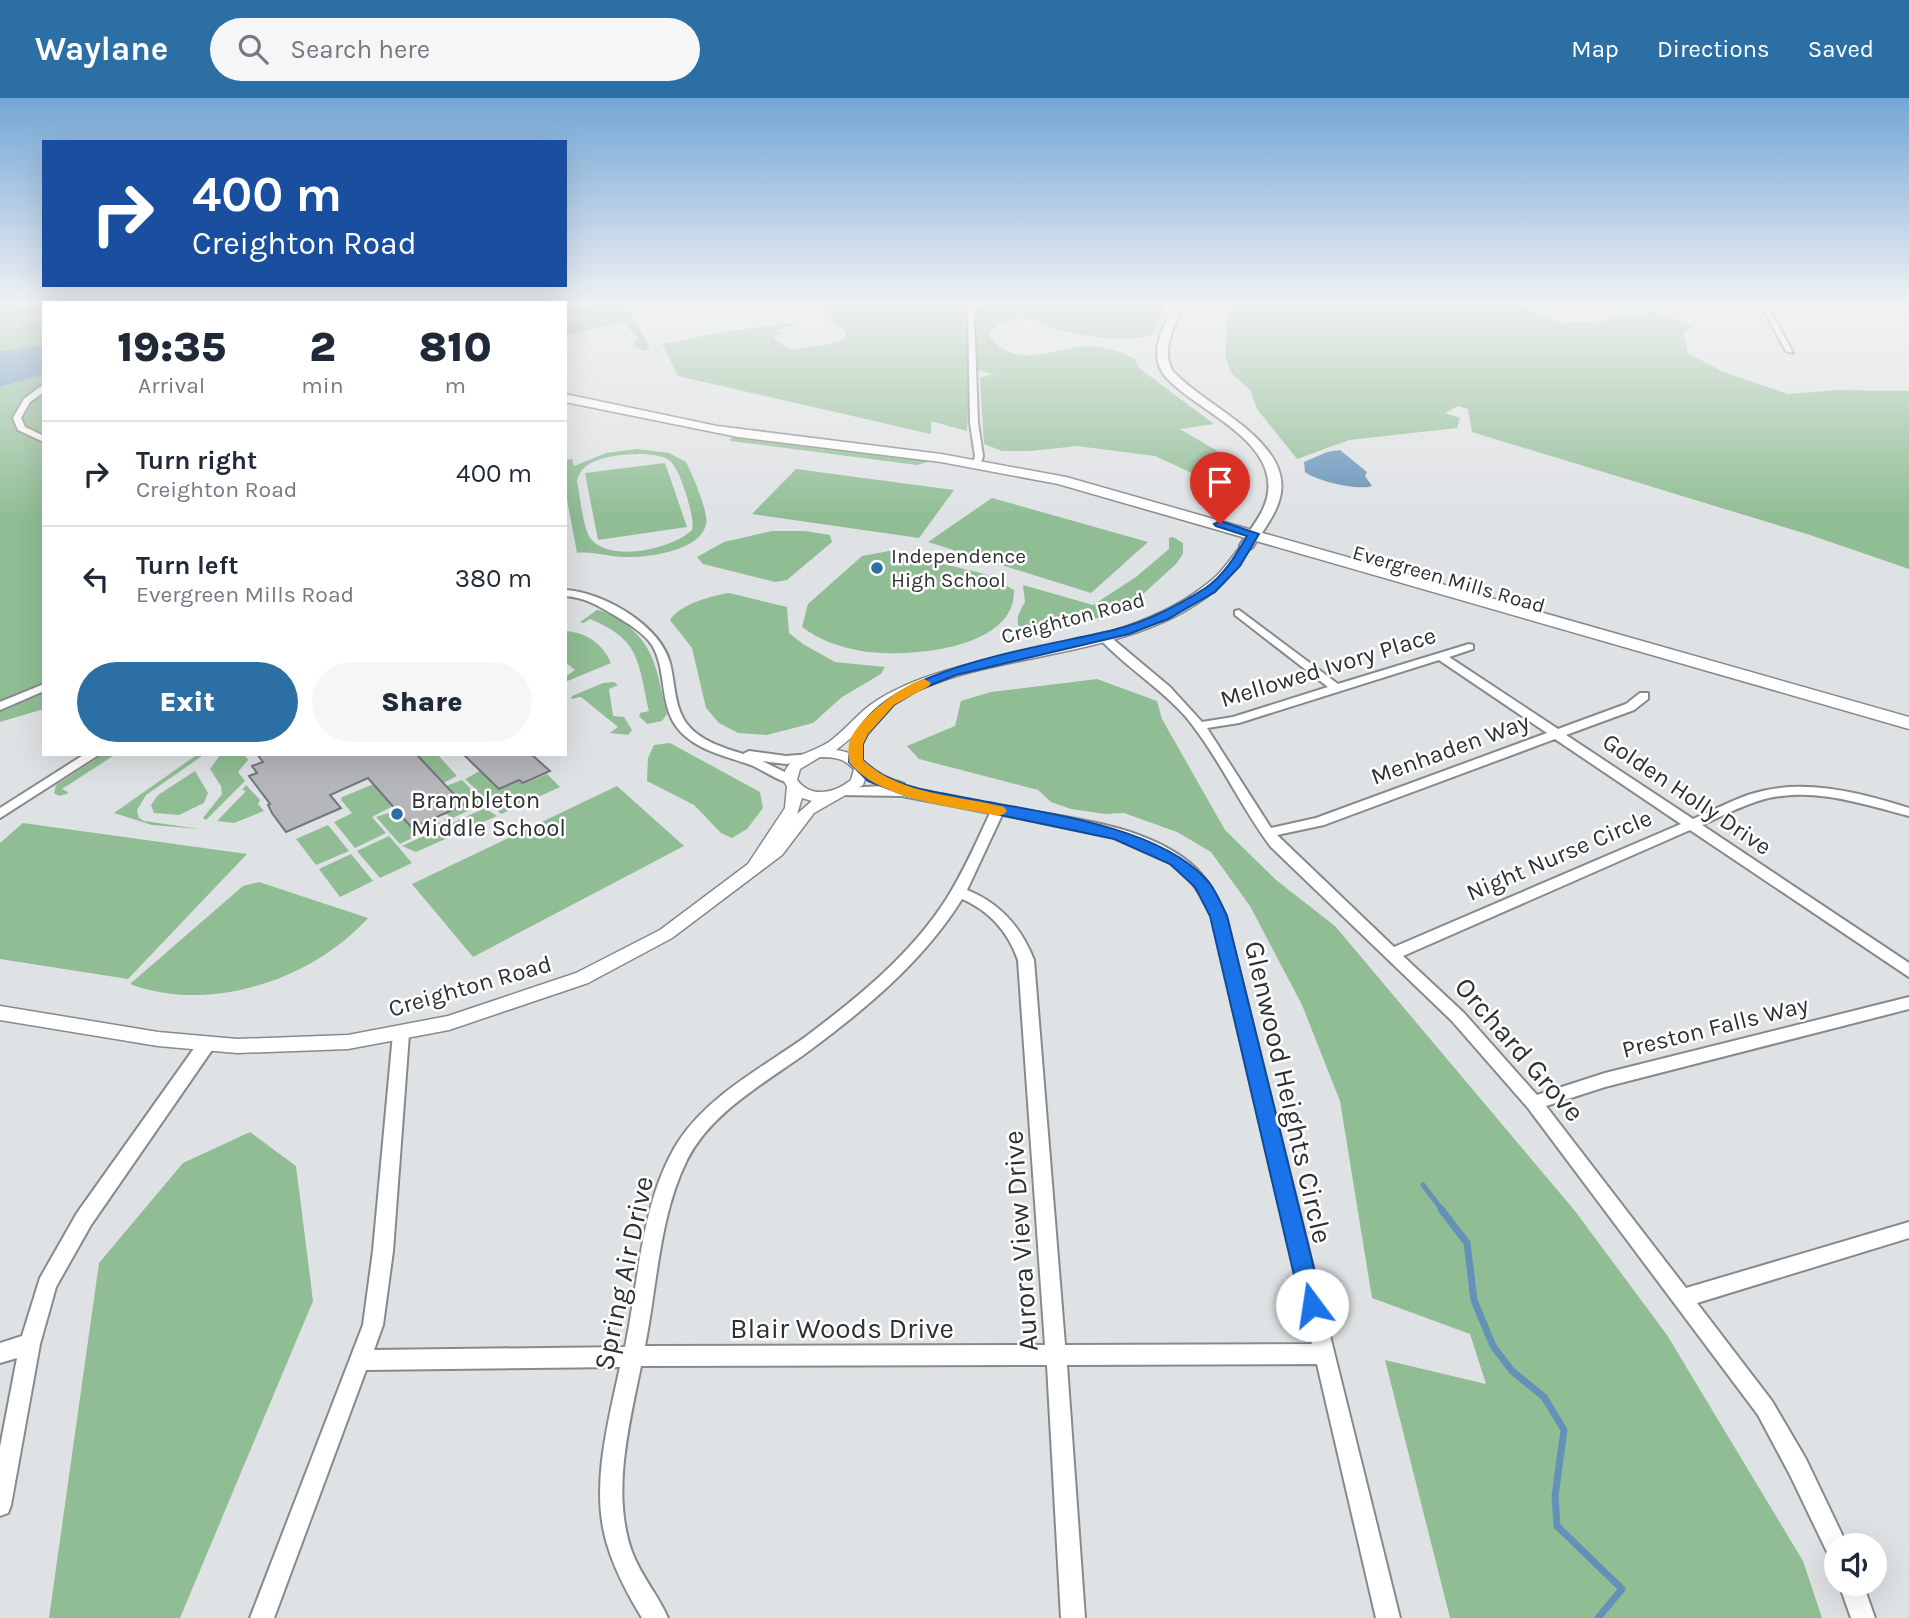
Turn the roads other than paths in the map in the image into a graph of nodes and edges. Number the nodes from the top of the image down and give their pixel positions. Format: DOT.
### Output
graph roads {
  1 [pos="973,376"];
  2 [pos="1173,376"];
  3 [pos="42,390"];
  4 [pos="567,398"];
  5 [pos="42,438"];
  6 [pos="977,463"];
  7 [pos="1250,540"];
  8 [pos="567,594"];
  9 [pos="1239,613"];
  10 [pos="1104,637"];
  11 [pos="1469,647"];
  12 [pos="1439,656"];
  13 [pos="42,688"];
  14 [pos="1336,688"];
  15 [pos="1644,696"];
  16 [pos="889,702"];
  17 [pos="0,706"];
  18 [pos="1909,723"];
  19 [pos="1199,726"];
  20 [pos="1556,734"];
  21 [pos="1909,736"];
  22 [pos="720,750"];
  23 [pos="814,755"];
  24 [pos="91,756"];
  25 [pos="858,765"];
  26 [pos="792,783"];
  27 [pos="910,792"];
  28 [pos="838,794"];
  29 [pos="998,810"];
  30 [pos="1909,812"];
  31 [pos="0,814"];
  32 [pos="1691,825"];
  33 [pos="1267,833"];
  34 [pos="754,866"];
  35 [pos="959,892"];
  36 [pos="1392,954"];
  37 [pos="1909,971"];
  38 [pos="1909,1003"];
  39 [pos="0,1013"];
  40 [pos="401,1034"];
  41 [pos="206,1045"];
  42 [pos="1534,1103"];
  43 [pos="1909,1230"];
  44 [pos="1682,1298"];
  45 [pos="30,1343"];
  46 [pos="0,1353"];
  47 [pos="1324,1354"];
  48 [pos="1056,1355"];
  49 [pos="632,1356"];
  50 [pos="361,1360"];
  51 [pos="0,1505"];
  52 [pos="1830,1533"];
  53 [pos="1856,1596"];
  54 [pos="262,1618"];
  55 [pos="656,1618"];
  56 [pos="1073,1618"];
  57 [pos="1388,1618"];
  58 [pos="1864,1618"];
  1 -- 6 [label="street"];
  2 -- 7 [label="main road"];
  3 -- 5 [label="street"];
  4 -- 6 [label="main road, Evergreen Mills Road"];
  6 -- 7 [label="main road, Evergreen Mills Road"];
  6 -- 7 [label="main road, Evergreen Mills Road"];
  7 -- 10 [label="street, Creighton Road"];
  7 -- 18 [label="main road, Evergreen Mills Road"];
  7 -- 21 [label="main road, Evergreen Mills Road"];
  8 -- 22 [label="street"];
  9 -- 14 [label="street"];
  10 -- 16 [label="street, Creighton Road"];
  10 -- 19 [label="street, Orchard Grove"];
  11 -- 12 [label="street, Mellowed Ivory Place"];
  12 -- 14 [label="street, Mellowed Ivory Place"];
  12 -- 20 [label="street, Golden Holly Drive"];
  13 -- 17 [label="street"];
  14 -- 19 [label="street, Mellowed Ivory Place"];
  15 -- 20 [label="street, Menhaden Way"];
  16 -- 23 [label="street, Creighton Road"];
  16 -- 25 [label="street, Creighton Road"];
  19 -- 33 [label="street, Orchard Grove"];
  20 -- 32 [label="street, Golden Holly Drive"];
  20 -- 33 [label="street, Menhaden Way"];
  22 -- 23 [label="street"];
  22 -- 26 [label="street"];
  23 -- 25 [label="street"];
  23 -- 26 [label="street, Creighton Road"];
  24 -- 31 [label="street"];
  25 -- 27 [label="street, Glenwood Heights Circle"];
  25 -- 28 [label="street, Creighton Road"];
  26 -- 28 [label="street"];
  26 -- 34 [label="street, Creighton Road"];
  27 -- 28 [label="street, Glenwood Heights Circle"];
  27 -- 29 [label="street, Glenwood Heights Circle"];
  28 -- 34 [label="street, Creighton Road"];
  29 -- 35 [label="street, Spring Air Drive"];
  29 -- 47 [label="street, Glenwood Heights Circle"];
  30 -- 32 [label="street, Night Nurse Circle"];
  32 -- 36 [label="street, Night Nurse Circle"];
  32 -- 37 [label="street, Golden Holly Drive"];
  33 -- 36 [label="street, Orchard Grove"];
  34 -- 40 [label="street, Creighton Road"];
  35 -- 48 [label="street, Aurora View Drive"];
  35 -- 49 [label="street, Spring Air Drive"];
  36 -- 42 [label="street, Orchard Grove"];
  38 -- 42 [label="street, Preston Falls Way"];
  39 -- 41 [label="street, Creighton Road"];
  40 -- 41 [label="street, Creighton Road"];
  40 -- 50 [label="street"];
  41 -- 45 [label="street"];
  42 -- 44 [label="street, Orchard Grove"];
  43 -- 44 [label="street"];
  44 -- 52 [label="street, Orchard Grove"];
  45 -- 46 [label="street"];
  45 -- 51 [label="street"];
  47 -- 48 [label="street, Blair Woods Drive"];
  47 -- 57 [label="street, Glenwood Heights Circle"];
  48 -- 49 [label="street, Blair Woods Drive"];
  48 -- 56 [label="street, Aurora View Drive"];
  49 -- 50 [label="street, Blair Woods Drive"];
  49 -- 55 [label="street, Spring Air Drive"];
  50 -- 54 [label="street"];
  53 -- 58 [label="street"];
}
